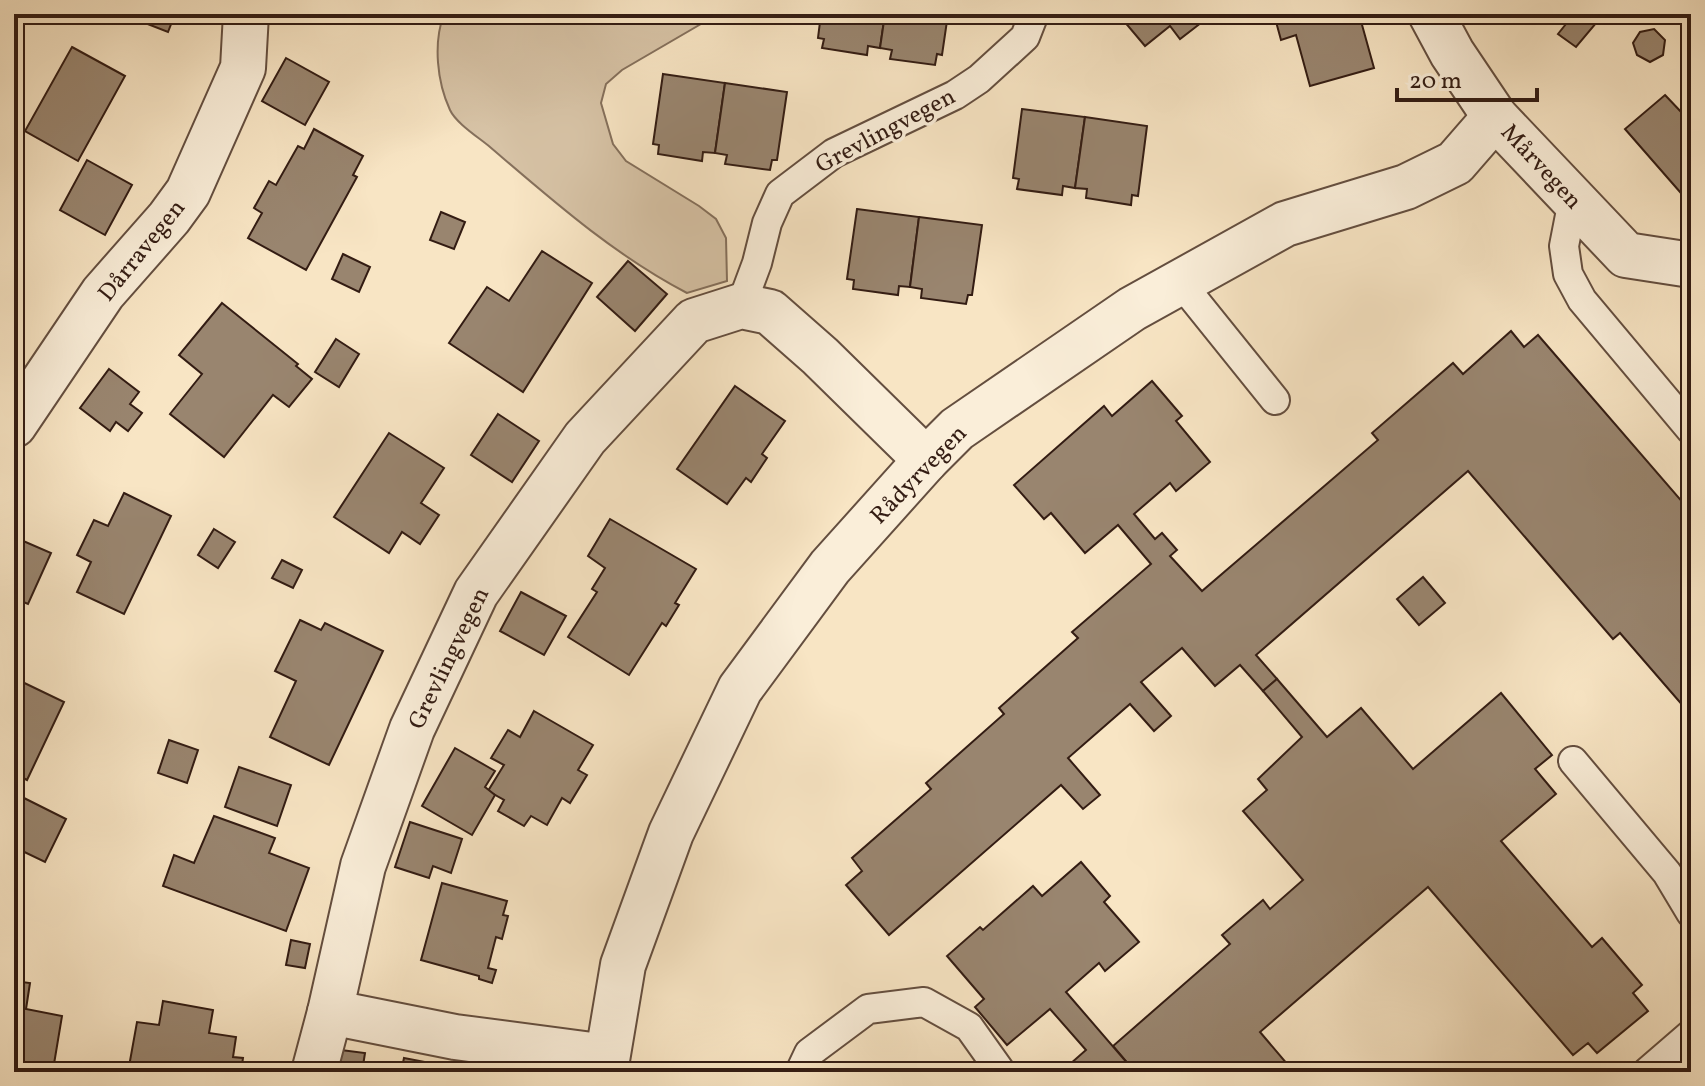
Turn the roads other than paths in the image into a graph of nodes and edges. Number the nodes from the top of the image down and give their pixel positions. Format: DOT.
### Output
graph roads {
  1 [pos="246,14"];
  2 [pos="1034,14"];
  3 [pos="1431,14"];
  4 [pos="1495,117"];
  5 [pos="1573,200"];
  6 [pos="1691,265"];
  7 [pos="1180,282"];
  8 [pos="741,306"];
  9 [pos="1275,400"];
  10 [pos="14,425"];
  11 [pos="1691,430"];
  12 [pos="926,460"];
  13 [pos="1573,761"];
  14 [pos="1691,913"];
  15 [pos="330,1012"];
  16 [pos="1691,1034"];
  17 [pos="606,1064"];
  18 [pos="314,1072"];
  19 [pos="800,1072"];
  20 [pos="1001,1072"];
  21 [pos="1647,1072"];
  1 -- 10 [label="street, Dårravegen"];
  2 -- 8 [label="lane, Grevlingvegen"];
  3 -- 4 [label="street, Mårvegen"];
  4 -- 5 [label="street, Mårvegen"];
  4 -- 7 [label="street, Rådyrvegen"];
  5 -- 6 [label="street, Mårvegen"];
  5 -- 11 [label="lane"];
  7 -- 9 [label="lane"];
  7 -- 12 [label="street, Rådyrvegen"];
  8 -- 12 [label="street"];
  8 -- 15 [label="street, Grevlingvegen"];
  12 -- 17 [label="street, Rådyrvegen"];
  13 -- 14 [label="lane"];
  15 -- 17 [label="street"];
  15 -- 18 [label="street, Grevlingvegen"];
  16 -- 21 [label="lane"];
  19 -- 20 [label="lane"];
}
